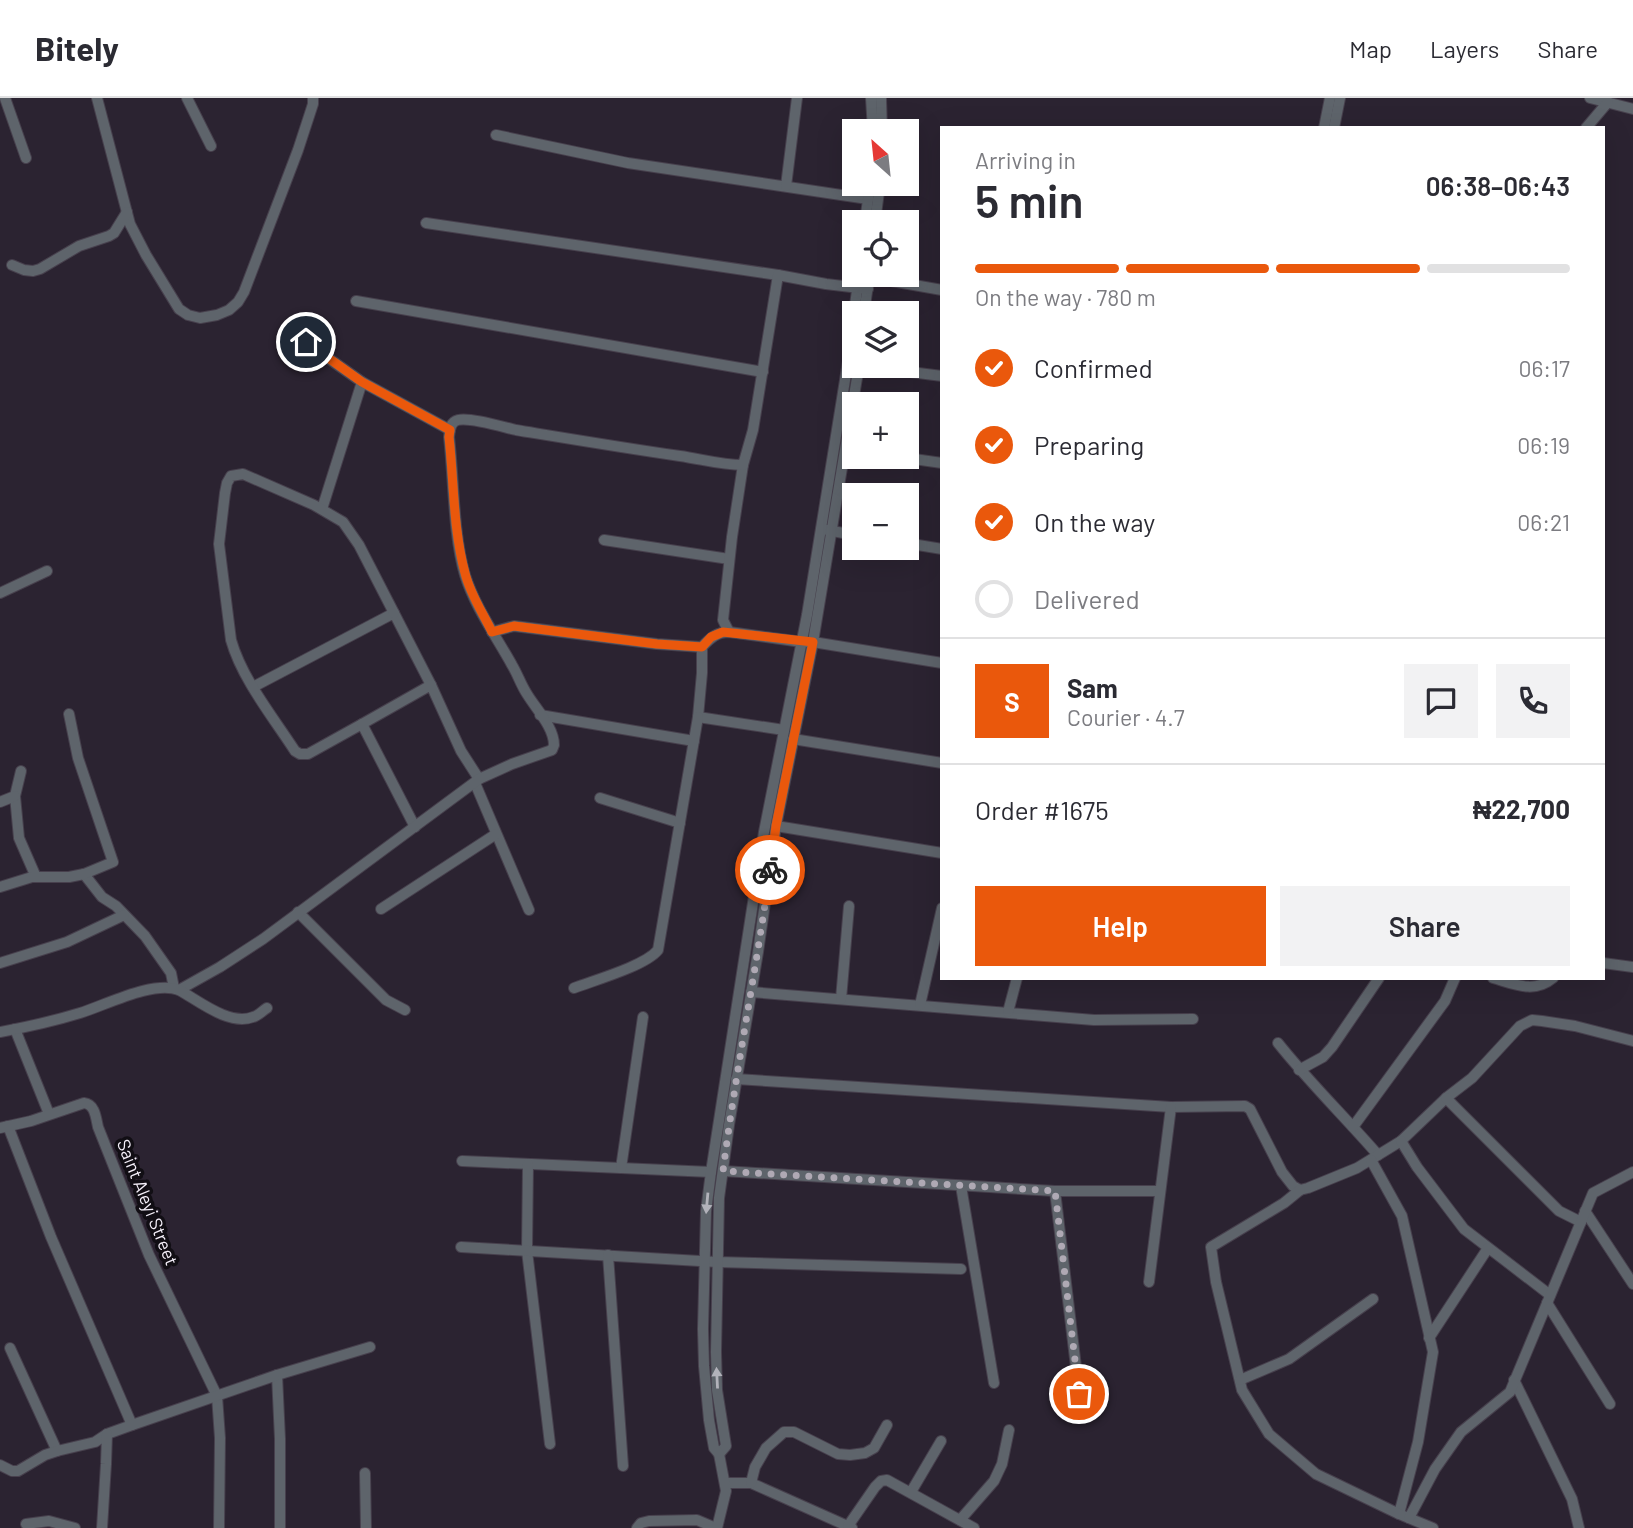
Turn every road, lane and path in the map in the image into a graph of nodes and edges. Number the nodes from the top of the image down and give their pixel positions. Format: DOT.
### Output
graph roads {
  1 [pos="97,98"];
  2 [pos="187,98"];
  3 [pos="313,98"];
  4 [pos="797,98"];
  5 [pos="871,98"];
  6 [pos="881,98"];
  7 [pos="1330,98"];
  8 [pos="1339,98"];
  9 [pos="1590,98"];
  10 [pos="4,102"];
  11 [pos="1608,102"];
  12 [pos="1633,109"];
  13 [pos="872,119"];
  14 [pos="882,119"];
  15 [pos="1324,126"];
  16 [pos="1334,126"];
  17 [pos="1588,126"];
  18 [pos="496,135"];
  19 [pos="211,146"];
  20 [pos="26,158"];
  21 [pos="786,186"];
  22 [pos="868,196"];
  23 [pos="868,199"];
  24 [pos="867,210"];
  25 [pos="127,212"];
  26 [pos="426,223"];
  27 [pos="12,265"];
  28 [pos="778,275"];
  29 [pos="842,283"];
  30 [pos="916,287"];
  31 [pos="940,290"];
  32 [pos="356,301"];
  33 [pos="287,329"];
  34 [pos="763,372"];
  35 [pos="919,373"];
  36 [pos="940,376"];
  37 [pos="362,382"];
  38 [pos="450,430"];
  39 [pos="842,457"];
  40 [pos="919,460"];
  41 [pos="940,463"];
  42 [pos="743,465"];
  43 [pos="322,509"];
  44 [pos="826,530"];
  45 [pos="842,533"];
  46 [pos="604,540"];
  47 [pos="919,545"];
  48 [pos="940,549"];
  49 [pos="730,559"];
  50 [pos="47,571"];
  51 [pos="0,593"];
  52 [pos="394,614"];
  53 [pos="492,632"];
  54 [pos="729,632"];
  55 [pos="807,642"];
  56 [pos="702,647"];
  57 [pos="940,663"];
  58 [pos="431,685"];
  59 [pos="253,687"];
  60 [pos="69,714"];
  61 [pos="540,715"];
  62 [pos="698,717"];
  63 [pos="362,723"];
  64 [pos="784,730"];
  65 [pos="793,738"];
  66 [pos="694,741"];
  67 [pos="940,763"];
  68 [pos="21,771"];
  69 [pos="477,781"];
  70 [pos="15,796"];
  71 [pos="600,798"];
  72 [pos="0,802"];
  73 [pos="680,823"];
  74 [pos="776,826"];
  75 [pos="415,827"];
  76 [pos="496,834"];
  77 [pos="940,853"];
  78 [pos="84,874"];
  79 [pos="36,877"];
  80 [pos="0,887"];
  81 [pos="849,906"];
  82 [pos="381,909"];
  83 [pos="529,909"];
  84 [pos="298,912"];
  85 [pos="124,915"];
  86 [pos="940,917"];
  87 [pos="0,963"];
  88 [pos="1605,963"];
  89 [pos="1633,967"];
  90 [pos="749,972"];
  91 [pos="1016,980"];
  92 [pos="1378,980"];
  93 [pos="1454,980"];
  94 [pos="1501,980"];
  95 [pos="1550,980"];
  96 [pos="574,988"];
  97 [pos="177,989"];
  98 [pos="751,992"];
  99 [pos="841,999"];
  100 [pos="920,1005"];
  101 [pos="267,1008"];
  102 [pos="405,1010"];
  103 [pos="1008,1013"];
  104 [pos="643,1017"];
  105 [pos="1193,1019"];
  106 [pos="15,1029"];
  107 [pos="0,1032"];
  108 [pos="1633,1041"];
  109 [pos="1278,1043"];
  110 [pos="1299,1070"];
  111 [pos="736,1079"];
  112 [pos="1446,1098"];
  113 [pos="1171,1107"];
  114 [pos="49,1114"];
  115 [pos="723,1124"];
  116 [pos="4,1127"];
  117 [pos="1353,1127"];
  118 [pos="1401,1141"];
  119 [pos="1374,1157"];
  120 [pos="462,1161"];
  121 [pos="528,1164"];
  122 [pos="621,1168"];
  123 [pos="723,1171"];
  124 [pos="710,1172"];
  125 [pos="1633,1172"];
  126 [pos="961,1186"];
  127 [pos="1300,1190"];
  128 [pos="1055,1191"];
  129 [pos="1159,1191"];
  130 [pos="1583,1217"];
  131 [pos="461,1247"];
  132 [pos="1488,1248"];
  133 [pos="527,1251"];
  134 [pos="608,1255"];
  135 [pos="711,1261"];
  136 [pos="961,1269"];
  137 [pos="1149,1282"];
  138 [pos="1633,1284"];
  139 [pos="1373,1299"];
  140 [pos="1548,1299"];
  141 [pos="1429,1338"];
  142 [pos="10,1348"];
  143 [pos="370,1348"];
  144 [pos="704,1351"];
  145 [pos="716,1352"];
  146 [pos="277,1376"];
  147 [pos="1240,1380"];
  148 [pos="1514,1380"];
  149 [pos="994,1383"];
  150 [pos="217,1396"];
  151 [pos="1610,1404"];
  152 [pos="1082,1417"];
  153 [pos="887,1424"];
  154 [pos="132,1425"];
  155 [pos="1009,1430"];
  156 [pos="107,1434"];
  157 [pos="941,1441"];
  158 [pos="550,1444"];
  159 [pos="57,1451"];
  160 [pos="719,1454"];
  161 [pos="0,1465"];
  162 [pos="623,1466"];
  163 [pos="365,1473"];
  164 [pos="724,1483"];
  165 [pos="751,1483"];
  166 [pos="911,1492"];
  167 [pos="1404,1516"];
  168 [pos="960,1520"];
  169 [pos="26,1524"];
  170 [pos="850,1527"];
  171 [pos="75,1528"];
  172 [pos="102,1528"];
  173 [pos="219,1528"];
  174 [pos="280,1528"];
  175 [pos="366,1528"];
  176 [pos="637,1528"];
  177 [pos="716,1528"];
  178 [pos="974,1528"];
  179 [pos="1433,1528"];
  180 [pos="1580,1528"];
  1 -- 25 [label="street"];
  2 -- 19 [label="street"];
  3 -- 25 [label="street"];
  4 -- 21 [label="street"];
  5 -- 13 [label="street"];
  6 -- 14 [label="street"];
  7 -- 15 [label="street"];
  8 -- 16 [label="street"];
  9 -- 11 [label="street"];
  10 -- 20 [label="street"];
  11 -- 12 [label="street"];
  11 -- 17 [label="street"];
  18 -- 21 [label="street"];
  21 -- 23 [label="street"];
  22 -- 23 [label="street"];
  23 -- 24 [label="street"];
  25 -- 27 [label="street"];
  26 -- 28 [label="street"];
  28 -- 29 [label="street"];
  28 -- 34 [label="street"];
  30 -- 31 [label="street"];
  32 -- 34 [label="street"];
  33 -- 37 [label="street"];
  34 -- 42 [label="street"];
  35 -- 36 [label="street"];
  37 -- 38 [label="street"];
  37 -- 43 [label="street"];
  38 -- 42 [label="street"];
  38 -- 53 [label="street"];
  39 -- 44 [label="street"];
  40 -- 41 [label="street"];
  42 -- 49 [label="street"];
  43 -- 52 [label="street"];
  43 -- 59 [label="street"];
  44 -- 45 [label="street"];
  44 -- 55 [label="street"];
  46 -- 49 [label="street"];
  47 -- 48 [label="street"];
  49 -- 54 [label="street"];
  50 -- 51 [label="street"];
  52 -- 58 [label="street"];
  52 -- 59 [label="street"];
  53 -- 56 [label="street"];
  53 -- 61 [label="street"];
  54 -- 55 [label="street"];
  54 -- 56 [label="street"];
  55 -- 57 [label="street"];
  55 -- 64 [label="street"];
  55 -- 65 [label="street"];
  56 -- 62 [label="street"];
  58 -- 63 [label="street"];
  58 -- 69 [label="street"];
  59 -- 63 [label="street"];
  60 -- 78 [label="street"];
  61 -- 66 [label="street"];
  61 -- 69 [label="street"];
  62 -- 64 [label="street"];
  62 -- 66 [label="street"];
  63 -- 75 [label="street"];
  64 -- 90 [label="street"];
  65 -- 67 [label="street"];
  65 -- 74 [label="street"];
  66 -- 73 [label="street"];
  68 -- 70 [label="street"];
  69 -- 75 [label="street"];
  69 -- 76 [label="street"];
  70 -- 72 [label="street"];
  70 -- 79 [label="street"];
  71 -- 73 [label="street"];
  73 -- 96 [label="street"];
  74 -- 77 [label="street"];
  74 -- 90 [label="street"];
  75 -- 84 [label="street"];
  76 -- 82 [label="street"];
  76 -- 83 [label="street"];
  78 -- 79 [label="street"];
  78 -- 85 [label="street"];
  79 -- 80 [label="street"];
  81 -- 99 [label="street"];
  84 -- 97 [label="street"];
  84 -- 102 [label="street"];
  85 -- 87 [label="street"];
  85 -- 97 [label="street"];
  86 -- 100 [label="street"];
  88 -- 89 [label="street"];
  90 -- 98 [label="street"];
  90 -- 115 [label="street"];
  91 -- 103 [label="street"];
  92 -- 110 [label="street"];
  93 -- 117 [label="street"];
  94 -- 95 [label="street"];
  97 -- 101 [label="street"];
  97 -- 106 [label="street"];
  98 -- 99 [label="street"];
  98 -- 111 [label="street"];
  99 -- 100 [label="street"];
  100 -- 103 [label="street"];
  103 -- 105 [label="street"];
  104 -- 122 [label="street"];
  106 -- 107 [label="street"];
  106 -- 114 [label="street"];
  108 -- 112 [label="street"];
  109 -- 110 [label="street"];
  110 -- 117 [label="street"];
  111 -- 113 [label="street"];
  111 -- 115 [label="street"];
  112 -- 118 [label="street"];
  112 -- 130 [label="street"];
  113 -- 127 [label="street"];
  113 -- 129 [label="street"];
  114 -- 116 [label="street, Saint Aleyi Street"];
  114 -- 150 [label="street, Saint Aleyi Street"];
  115 -- 123 [label="street"];
  115 -- 124 [label="street"];
  116 -- 154 [label="street"];
  117 -- 119 [label="street"];
  118 -- 119 [label="street"];
  118 -- 132 [label="street"];
  119 -- 127 [label="street"];
  119 -- 141 [label="street"];
  120 -- 121 [label="street"];
  121 -- 122 [label="street"];
  121 -- 133 [label="street"];
  122 -- 124 [label="street"];
  123 -- 126 [label="street"];
  123 -- 135 [label="street"];
  124 -- 135 [label="street, one-way"];
  125 -- 130 [label="street"];
  126 -- 128 [label="street"];
  126 -- 149 [label="street"];
  127 -- 147 [label="street"];
  128 -- 129 [label="street"];
  128 -- 152 [label="street"];
  129 -- 137 [label="street"];
  130 -- 138 [label="street"];
  130 -- 140 [label="street"];
  131 -- 133 [label="street"];
  132 -- 140 [label="street"];
  132 -- 141 [label="street"];
  133 -- 134 [label="street"];
  133 -- 158 [label="street"];
  134 -- 135 [label="street"];
  134 -- 162 [label="street"];
  135 -- 136 [label="street"];
  135 -- 144 [label="street"];
  135 -- 145 [label="street"];
  139 -- 147 [label="street"];
  140 -- 148 [label="street"];
  140 -- 151 [label="street"];
  141 -- 167 [label="street"];
  142 -- 159 [label="street"];
  143 -- 146 [label="street"];
  144 -- 145 [label="street"];
  144 -- 160 [label="street"];
  160 -- 145 [label="street, one-way"];
  146 -- 150 [label="street"];
  146 -- 174 [label="street"];
  147 -- 167 [label="street"];
  148 -- 167 [label="street"];
  148 -- 180 [label="street"];
  150 -- 154 [label="street"];
  150 -- 173 [label="street"];
  153 -- 165 [label="street"];
  154 -- 156 [label="street"];
  155 -- 168 [label="street"];
  156 -- 159 [label="street"];
  156 -- 172 [label="street"];
  157 -- 166 [label="street"];
  159 -- 161 [label="street"];
  160 -- 164 [label="street"];
  163 -- 175 [label="street"];
  164 -- 165 [label="street"];
  164 -- 177 [label="street"];
  165 -- 170 [label="street"];
  166 -- 168 [label="street"];
  166 -- 170 [label="street"];
  167 -- 179 [label="street"];
  168 -- 178 [label="street"];
  169 -- 171 [label="street"];
  176 -- 177 [label="street"];
}
